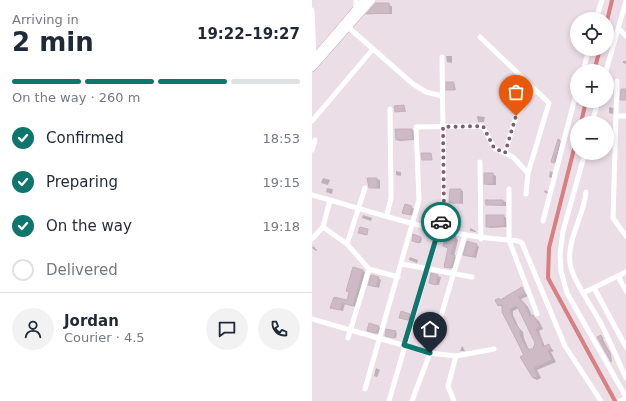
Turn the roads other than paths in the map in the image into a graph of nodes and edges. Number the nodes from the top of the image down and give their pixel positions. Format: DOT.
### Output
graph roads {
  1 [pos="356,0"];
  2 [pos="364,0"];
  3 [pos="372,0"];
  4 [pos="602,0"];
  5 [pos="626,1"];
  6 [pos="356,9"];
  7 [pos="312,10"];
  8 [pos="598,12"];
  9 [pos="348,27"];
  10 [pos="618,29"];
  11 [pos="626,36"];
  12 [pos="480,37"];
  13 [pos="373,49"];
  14 [pos="442,58"];
  15 [pos="313,60"];
  16 [pos="608,64"];
  17 [pos="312,68"];
  18 [pos="617,81"];
  19 [pos="535,90"];
  20 [pos="442,96"];
  21 [pos="572,108"];
  22 [pos="390,109"];
  23 [pos="616,116"];
  24 [pos="626,116"];
  25 [pos="312,121"];
  26 [pos="443,127"];
  27 [pos="315,140"];
  28 [pos="312,150"];
  29 [pos="505,153"];
  30 [pos="583,160"];
  31 [pos="480,162"];
  32 [pos="528,173"];
  33 [pos="365,188"];
  34 [pos="509,189"];
  35 [pos="586,192"];
  36 [pos="526,194"];
  37 [pos="312,195"];
  38 [pos="330,200"];
  39 [pos="359,208"];
  40 [pos="387,216"];
  41 [pos="543,221"];
  42 [pos="412,223"];
  43 [pos="323,227"];
  44 [pos="438,230"];
  45 [pos="464,235"];
  46 [pos="626,236"];
  47 [pos="312,238"];
  48 [pos="481,239"];
  49 [pos="509,240"];
  50 [pos="347,244"];
  51 [pos="402,264"];
  52 [pos="369,269"];
  53 [pos="427,269"];
  54 [pos="626,272"];
  55 [pos="453,274"];
  56 [pos="618,276"];
  57 [pos="398,277"];
  58 [pos="472,277"];
  59 [pos="594,288"];
  60 [pos="626,291"];
  61 [pos="583,293"];
  62 [pos="537,314"];
  63 [pos="312,319"];
  64 [pos="350,329"];
  65 [pos="348,338"];
  66 [pos="380,338"];
  67 [pos="404,345"];
  68 [pos="626,347"];
  69 [pos="494,349"];
  70 [pos="430,353"];
  71 [pos="456,356"];
  72 [pos="626,378"];
  73 [pos="366,389"];
  74 [pos="624,399"];
  75 [pos="389,401"];
  76 [pos="412,401"];
  77 [pos="454,401"];
  78 [pos="601,401"];
  1 -- 6 [label="street"];
  2 -- 6 [label="main road"];
  3 -- 9 [label="main road"];
  4 -- 8 [label="street"];
  5 -- 10 [label="street"];
  6 -- 15 [label="main road"];
  7 -- 15 [label="street"];
  9 -- 13 [label="street"];
  9 -- 17 [label="main road"];
  10 -- 11 [label="street"];
  10 -- 16 [label="street"];
  12 -- 19 [label="street"];
  13 -- 20 [label="street"];
  13 -- 25 [label="street"];
  14 -- 20 [label="street"];
  18 -- 23 [label="street"];
  19 -- 29 [label="street"];
  19 -- 32 [label="street"];
  20 -- 26 [label="street"];
  21 -- 41 [label="street"];
  22 -- 40 [label="street"];
  23 -- 24 [label="street"];
  23 -- 46 [label="street"];
  26 -- 29 [label="street"];
  26 -- 42 [label="street"];
  26 -- 44 [label="street"];
  27 -- 28 [label="street"];
  29 -- 32 [label="street"];
  30 -- 74 [label="street"];
  31 -- 48 [label="street"];
  32 -- 36 [label="street"];
  33 -- 39 [label="street"];
  34 -- 49 [label="street"];
  35 -- 61 [label="street"];
  37 -- 38 [label="street"];
  38 -- 39 [label="street"];
  38 -- 43 [label="street"];
  39 -- 40 [label="street"];
  39 -- 50 [label="street"];
  40 -- 42 [label="street"];
  42 -- 44 [label="street"];
  42 -- 51 [label="street"];
  43 -- 47 [label="street"];
  43 -- 50 [label="street"];
  44 -- 45 [label="street"];
  44 -- 53 [label="street"];
  45 -- 48 [label="street"];
  45 -- 55 [label="street"];
  48 -- 49 [label="street"];
  49 -- 62 [label="street"];
  49 -- 78 [label="street"];
  50 -- 52 [label="street"];
  51 -- 53 [label="street"];
  51 -- 57 [label="street"];
  52 -- 57 [label="street"];
  52 -- 64 [label="street"];
  53 -- 55 [label="street"];
  53 -- 67 [label="street"];
  54 -- 56 [label="street"];
  55 -- 58 [label="street"];
  55 -- 70 [label="street"];
  56 -- 59 [label="street"];
  56 -- 60 [label="street"];
  57 -- 66 [label="street"];
  59 -- 61 [label="street"];
  59 -- 68 [label="street"];
  61 -- 72 [label="street"];
  63 -- 64 [label="street"];
  64 -- 65 [label="street"];
  64 -- 66 [label="street"];
  66 -- 67 [label="street"];
  66 -- 73 [label="street"];
  67 -- 70 [label="street"];
  67 -- 75 [label="street"];
  69 -- 71 [label="street"];
  70 -- 71 [label="street"];
  70 -- 76 [label="street"];
  71 -- 77 [label="street"];
}
